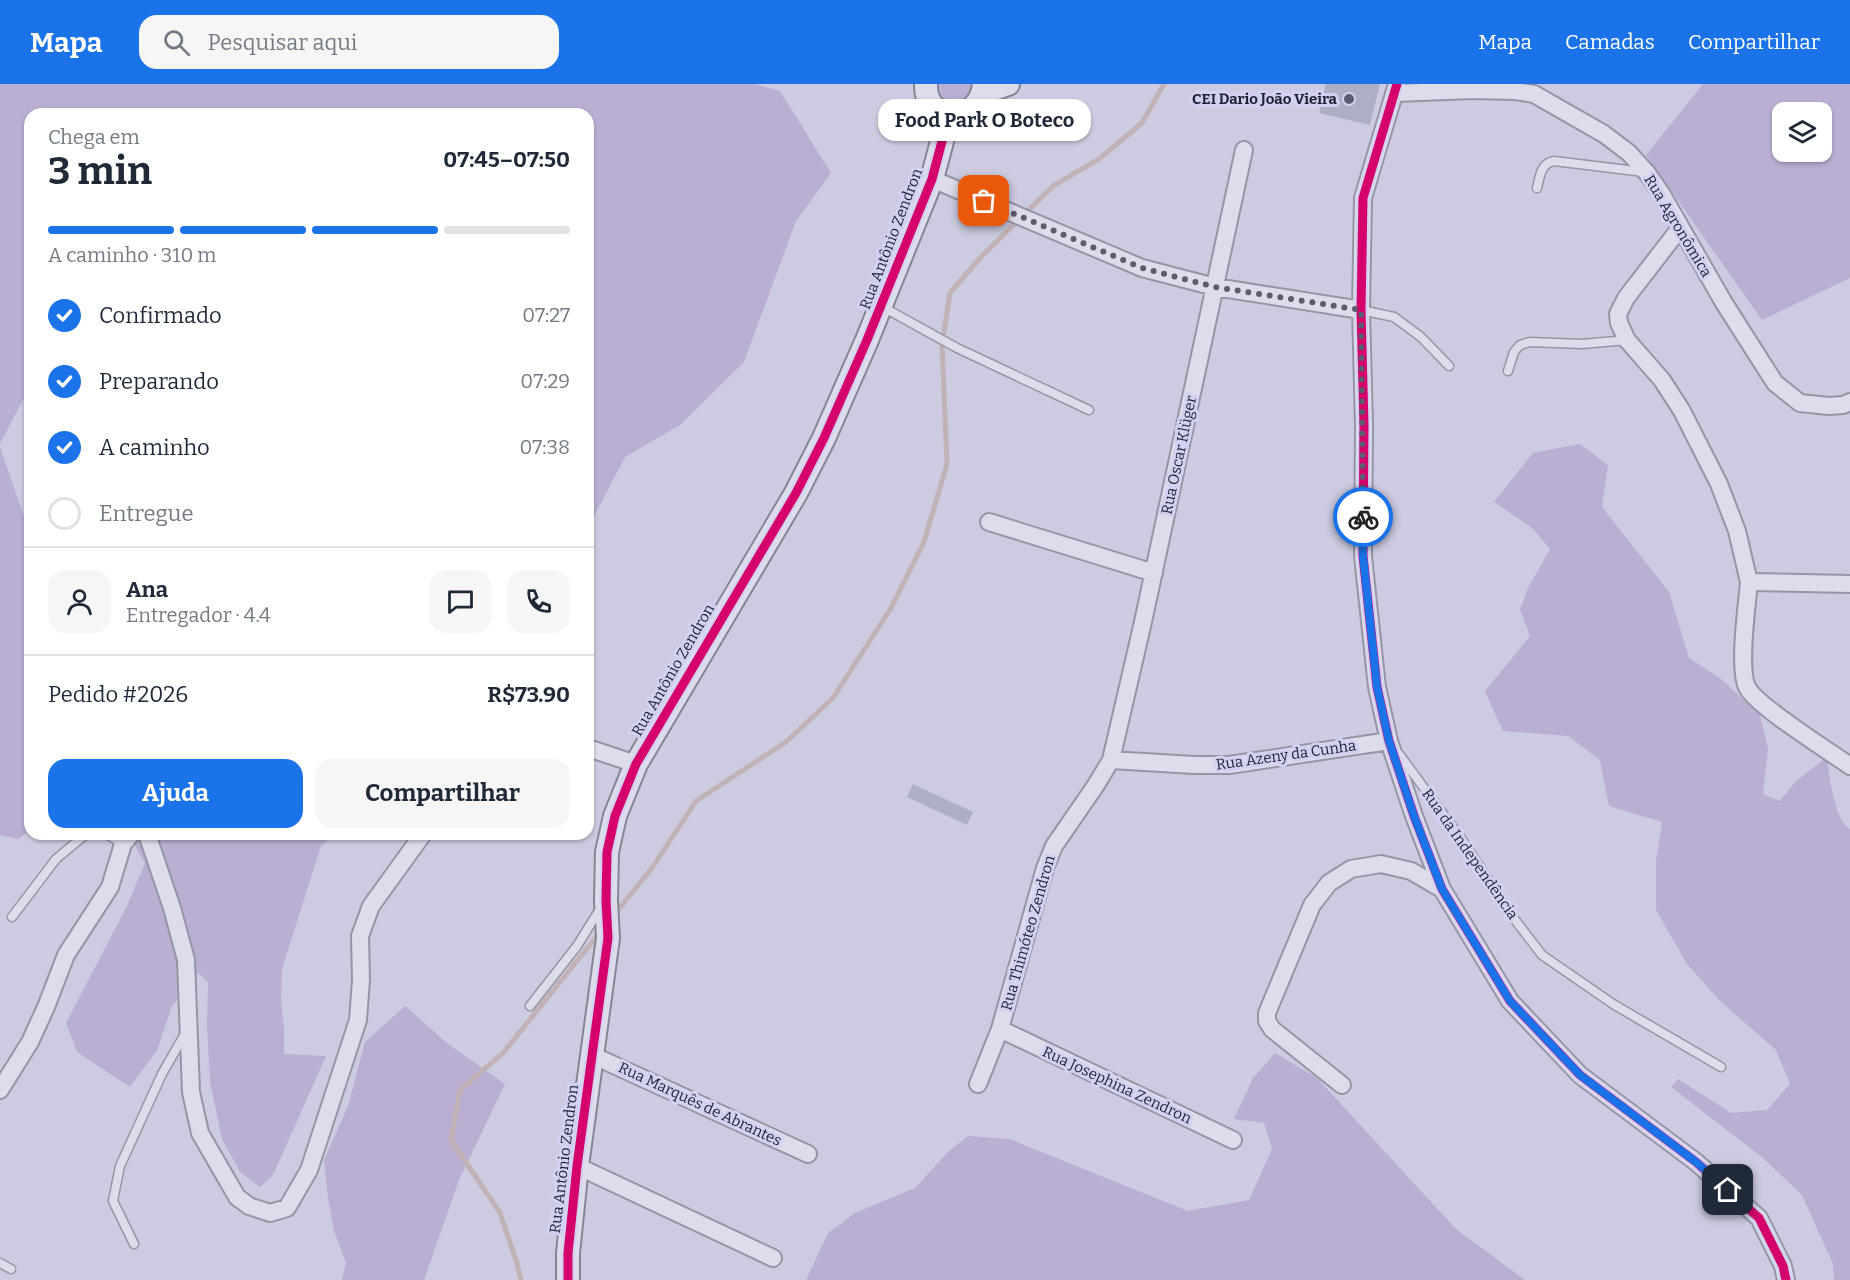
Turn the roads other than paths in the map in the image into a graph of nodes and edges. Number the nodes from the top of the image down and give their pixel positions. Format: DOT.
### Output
graph roads {
  1 [pos="1008,84"];
  2 [pos="920,85"];
  3 [pos="983,89"];
  4 [pos="1396,89"];
  5 [pos="949,115"];
  6 [pos="1244,150"];
  7 [pos="1647,173"];
  8 [pos="932,180"];
  9 [pos="1537,188"];
  10 [pos="1680,228"];
  11 [pos="1215,287"];
  12 [pos="881,306"];
  13 [pos="1361,310"];
  14 [pos="1627,340"];
  15 [pos="1449,366"];
  16 [pos="1508,371"];
  17 [pos="1850,402"];
  18 [pos="1089,410"];
  19 [pos="989,522"];
  20 [pos="1154,573"];
  21 [pos="1749,582"];
  22 [pos="1850,584"];
  23 [pos="1389,741"];
  24 [pos="594,750"];
  25 [pos="1111,760"];
  26 [pos="636,764"];
  27 [pos="1850,766"];
  28 [pos="79,840"];
  29 [pos="127,840"];
  30 [pos="149,840"];
  31 [pos="419,840"];
  32 [pos="1442,889"];
  33 [pos="607,916"];
  34 [pos="12,917"];
  35 [pos="530,1006"];
  36 [pos="188,1029"];
  37 [pos="1000,1029"];
  38 [pos="591,1055"];
  39 [pos="1721,1067"];
  40 [pos="978,1084"];
  41 [pos="1342,1085"];
  42 [pos="0,1090"];
  43 [pos="1233,1140"];
  44 [pos="808,1154"];
  45 [pos="577,1166"];
  46 [pos="134,1244"];
  47 [pos="773,1258"];
  48 [pos="0,1263"];
  49 [pos="11,1269"];
  50 [pos="568,1280"];
  51 [pos="1786,1280"];
  1 -- 3 [label="street"];
  2 -- 5 [label="street"];
  3 -- 5 [label="street"];
  4 -- 7 [label="street, Rua Agronômica"];
  4 -- 13 [label="street, Rua da Independência"];
  5 -- 8 [label="street, Rua Antônio Zendron"];
  6 -- 11 [label="street, Rua Oscar Klüger"];
  7 -- 9 [label="lane"];
  7 -- 10 [label="street, Rua Agronômica"];
  8 -- 11 [label="street"];
  8 -- 12 [label="street, Rua Antônio Zendron"];
  10 -- 14 [label="street"];
  10 -- 17 [label="street, Rua Agronômica"];
  11 -- 13 [label="street"];
  11 -- 20 [label="street, Rua Oscar Klüger"];
  12 -- 18 [label="lane"];
  12 -- 26 [label="street, Rua Antônio Zendron"];
  13 -- 15 [label="lane"];
  13 -- 23 [label="street, Rua da Independência"];
  14 -- 16 [label="lane"];
  14 -- 21 [label="street"];
  19 -- 20 [label="street"];
  20 -- 25 [label="street, Rua Oscar Klüger"];
  21 -- 22 [label="street"];
  21 -- 27 [label="street"];
  23 -- 25 [label="street, Rua Azeny da Cunha"];
  23 -- 32 [label="street"];
  23 -- 39 [label="lane, Rua da Independência"];
  24 -- 26 [label="street"];
  25 -- 37 [label="street, Rua Thimóteo Zendron"];
  26 -- 33 [label="street, Rua Antônio Zendron"];
  28 -- 34 [label="lane"];
  29 -- 42 [label="street"];
  30 -- 36 [label="street"];
  31 -- 36 [label="street"];
  32 -- 41 [label="street"];
  32 -- 51 [label="street"];
  33 -- 35 [label="lane"];
  33 -- 38 [label="street, Rua Antônio Zendron"];
  36 -- 46 [label="lane"];
  37 -- 40 [label="street, Rua Thimóteo Zendron"];
  37 -- 43 [label="street, Rua Josephina Zendron"];
  38 -- 44 [label="street, Rua Marquês de Abrantes"];
  38 -- 45 [label="street, Rua Antônio Zendron"];
  45 -- 47 [label="street"];
  45 -- 50 [label="street, Rua Antônio Zendron"];
  48 -- 49 [label="lane"];
}
